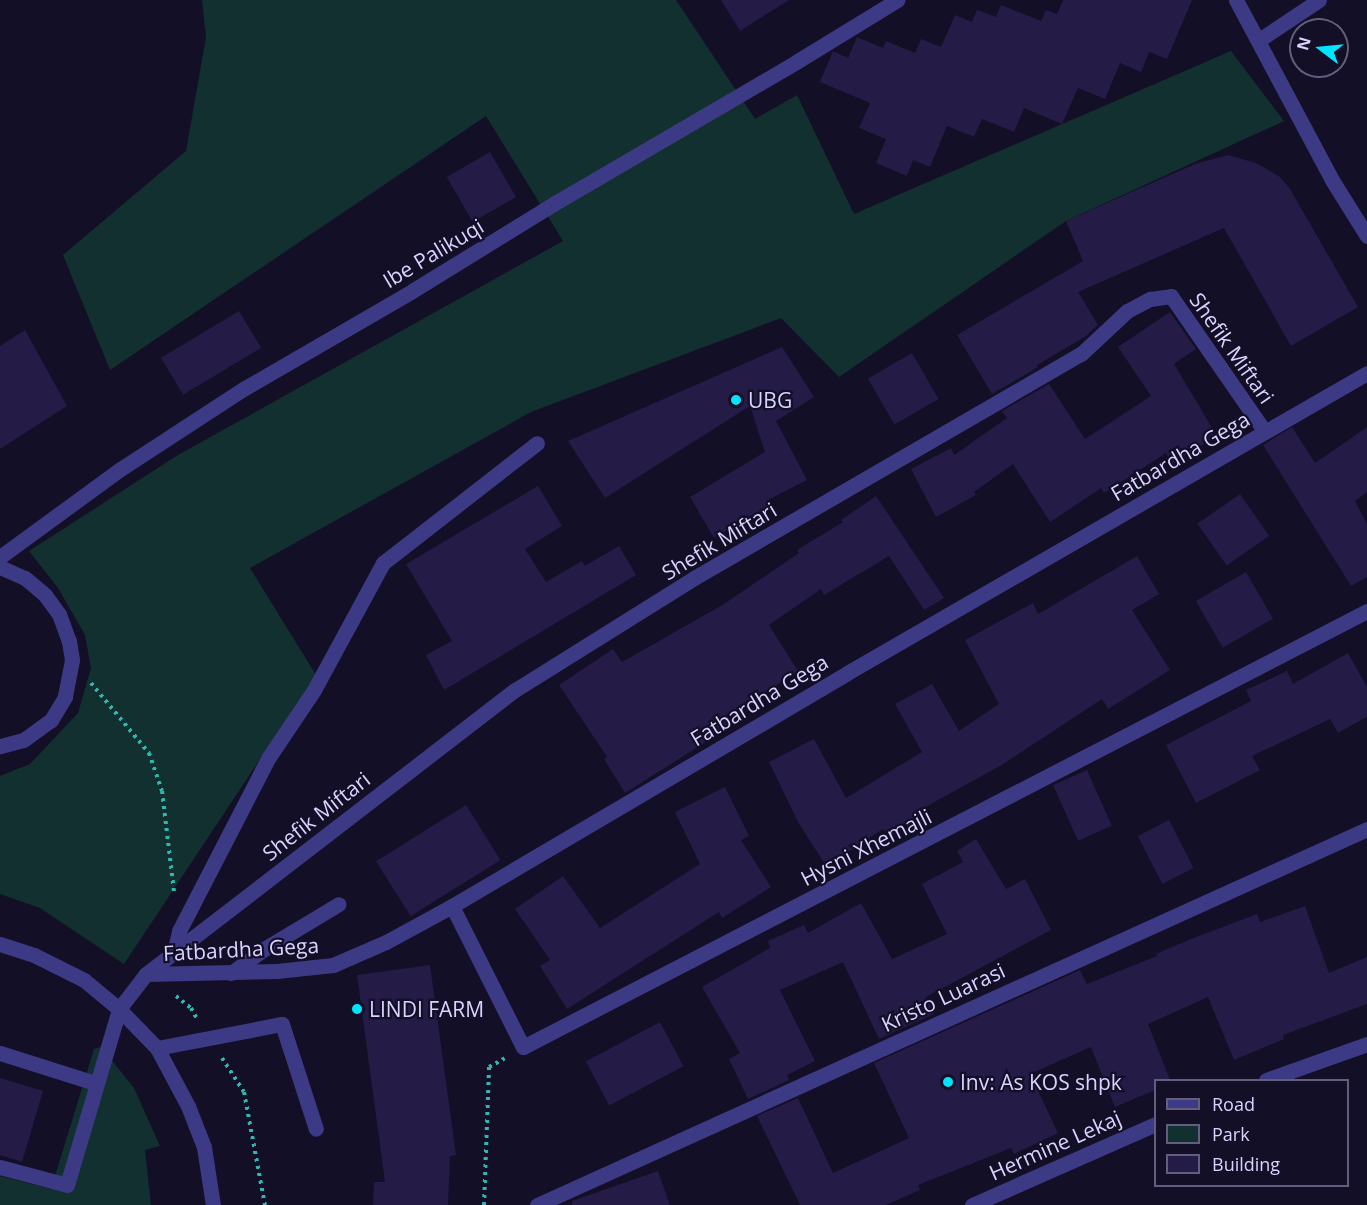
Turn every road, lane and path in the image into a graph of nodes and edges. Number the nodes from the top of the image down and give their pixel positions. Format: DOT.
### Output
graph roads {
  1 [pos="897,0"];
  2 [pos="1236,0"];
  3 [pos="1319,0"];
  4 [pos="1259,40"];
  5 [pos="1367,236"];
  6 [pos="1367,373"];
  7 [pos="1264,432"];
  8 [pos="537,443"];
  9 [pos="0,557"];
  10 [pos="0,567"];
  11 [pos="1367,610"];
  12 [pos="72,660"];
  13 [pos="0,746"];
  14 [pos="1367,829"];
  15 [pos="339,904"];
  16 [pos="452,906"];
  17 [pos="179,931"];
  18 [pos="0,944"];
  19 [pos="174,953"];
  20 [pos="231,973"];
  21 [pos="147,974"];
  22 [pos="119,1009"];
  23 [pos="210,1038"];
  24 [pos="1367,1044"];
  25 [pos="523,1047"];
  26 [pos="157,1048"];
  27 [pos="0,1053"];
  28 [pos="1269,1079"];
  29 [pos="95,1083"];
  30 [pos="1154,1124"];
  31 [pos="316,1129"];
  32 [pos="0,1167"];
  33 [pos="213,1205"];
  34 [pos="265,1205"];
  35 [pos="484,1205"];
  36 [pos="537,1205"];
  37 [pos="972,1205"];
  1 -- 9 [label="street, Ibe Palikuqi"];
  2 -- 4 [label="street"];
  3 -- 4 [label="street"];
  4 -- 5 [label="street"];
  6 -- 7 [label="street, Fatbardha Gega"];
  7 -- 16 [label="street, Fatbardha Gega"];
  7 -- 19 [label="street, Shefik Miftari"];
  8 -- 17 [label="street"];
  10 -- 12 [label="street"];
  11 -- 25 [label="street, Hysni Xhemajli"];
  12 -- 13 [label="street"];
  12 -- 17 [label="path"];
  14 -- 36 [label="street, Kristo Luarasi"];
  15 -- 20 [label="street"];
  16 -- 20 [label="street, Fatbardha Gega"];
  16 -- 25 [label="street"];
  17 -- 19 [label="street"];
  18 -- 22 [label="street"];
  19 -- 21 [label="street, Shefik Miftari"];
  20 -- 21 [label="street, Fatbardha Gega"];
  21 -- 22 [label="street, Shefik Miftari"];
  21 -- 23 [label="path"];
  22 -- 26 [label="street"];
  22 -- 29 [label="street"];
  23 -- 26 [label="street"];
  23 -- 31 [label="street"];
  23 -- 34 [label="path"];
  24 -- 28 [label="street"];
  25 -- 35 [label="path"];
  26 -- 33 [label="street"];
  27 -- 29 [label="street"];
  29 -- 32 [label="street"];
  30 -- 37 [label="street, Hermine Lekaj"];
}
